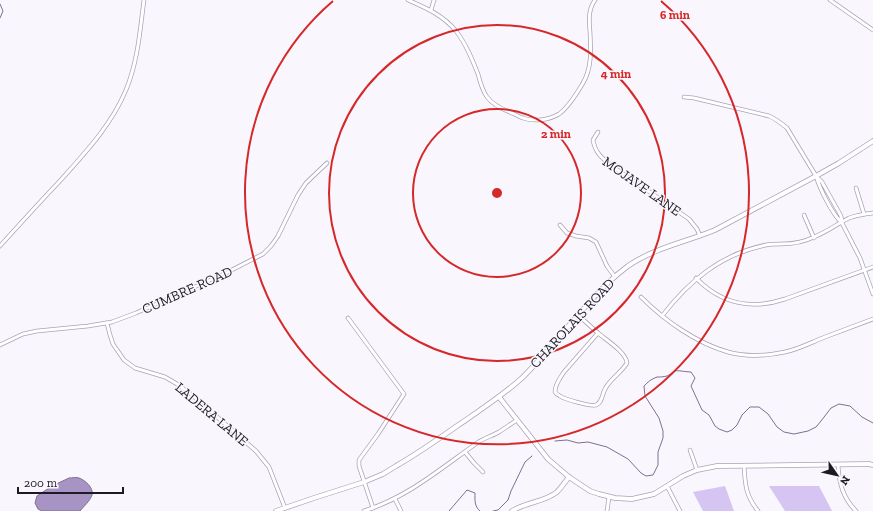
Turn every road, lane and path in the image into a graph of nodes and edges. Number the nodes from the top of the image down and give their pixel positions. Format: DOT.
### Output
graph roads {
  1 [pos="144,0"];
  2 [pos="408,0"];
  3 [pos="434,0"];
  4 [pos="595,0"];
  5 [pos="830,0"];
  6 [pos="431,10"];
  7 [pos="873,30"];
  8 [pos="684,97"];
  9 [pos="598,132"];
  10 [pos="873,141"];
  11 [pos="327,162"];
  12 [pos="816,176"];
  13 [pos="856,188"];
  14 [pos="873,213"];
  15 [pos="864,214"];
  16 [pos="804,215"];
  17 [pos="842,223"];
  18 [pos="560,225"];
  19 [pos="700,236"];
  20 [pos="814,238"];
  21 [pos="0,246"];
  22 [pos="873,267"];
  23 [pos="864,270"];
  24 [pos="614,277"];
  25 [pos="696,278"];
  26 [pos="873,294"];
  27 [pos="641,297"];
  28 [pos="578,315"];
  29 [pos="662,316"];
  30 [pos="348,318"];
  31 [pos="873,319"];
  32 [pos="107,323"];
  33 [pos="598,333"];
  34 [pos="0,345"];
  35 [pos="499,397"];
  36 [pos="517,420"];
  37 [pos="690,450"];
  38 [pos="465,452"];
  39 [pos="838,465"];
  40 [pos="873,465"];
  41 [pos="744,466"];
  42 [pos="697,470"];
  43 [pos="483,472"];
  44 [pos="569,477"];
  45 [pos="364,482"];
  46 [pos="667,486"];
  47 [pos="609,497"];
  48 [pos="395,499"];
  49 [pos="285,508"];
  50 [pos="373,508"];
  51 [pos="276,511"];
  52 [pos="364,511"];
  53 [pos="401,511"];
  54 [pos="512,511"];
  55 [pos="606,511"];
  56 [pos="680,511"];
  57 [pos="758,511"];
  58 [pos="856,511"];
  1 -- 21 [label="street"];
  2 -- 6 [label="street"];
  3 -- 6 [label="street"];
  4 -- 6 [label="street"];
  5 -- 7 [label="street"];
  8 -- 12 [label="street"];
  9 -- 19 [label="street, MOJAVE LANE"];
  10 -- 12 [label="street, CHAROLAIS ROAD"];
  11 -- 32 [label="street, CUMBRE ROAD"];
  12 -- 17 [label="street"];
  12 -- 19 [label="street, CHAROLAIS ROAD"];
  13 -- 15 [label="street"];
  14 -- 15 [label="street"];
  15 -- 17 [label="street"];
  16 -- 20 [label="street"];
  17 -- 20 [label="street"];
  17 -- 23 [label="street"];
  18 -- 24 [label="street"];
  19 -- 24 [label="street, CHAROLAIS ROAD"];
  20 -- 25 [label="street"];
  22 -- 23 [label="street"];
  23 -- 25 [label="street"];
  23 -- 26 [label="street"];
  24 -- 28 [label="street, CHAROLAIS ROAD"];
  25 -- 29 [label="street"];
  27 -- 29 [label="street"];
  28 -- 33 [label="street"];
  28 -- 35 [label="street, CHAROLAIS ROAD"];
  29 -- 31 [label="street"];
  30 -- 45 [label="street"];
  32 -- 34 [label="street, CUMBRE ROAD"];
  32 -- 49 [label="street, LADERA LANE"];
  33 -- 33 [label="street"];
  35 -- 36 [label="street"];
  35 -- 45 [label="street, CHAROLAIS ROAD"];
  36 -- 38 [label="street"];
  36 -- 44 [label="street"];
  37 -- 42 [label="street"];
  38 -- 43 [label="street"];
  38 -- 48 [label="street"];
  39 -- 40 [label="street"];
  39 -- 41 [label="street"];
  39 -- 58 [label="street"];
  41 -- 42 [label="street"];
  41 -- 57 [label="street"];
  42 -- 46 [label="street"];
  44 -- 47 [label="street"];
  44 -- 54 [label="street"];
  45 -- 49 [label="street, CHAROLAIS ROAD"];
  45 -- 50 [label="street"];
  46 -- 47 [label="street"];
  46 -- 56 [label="street"];
  47 -- 55 [label="street"];
  48 -- 50 [label="street"];
  48 -- 53 [label="street"];
  49 -- 51 [label="street, CHAROLAIS ROAD"];
  50 -- 52 [label="street"];
}
